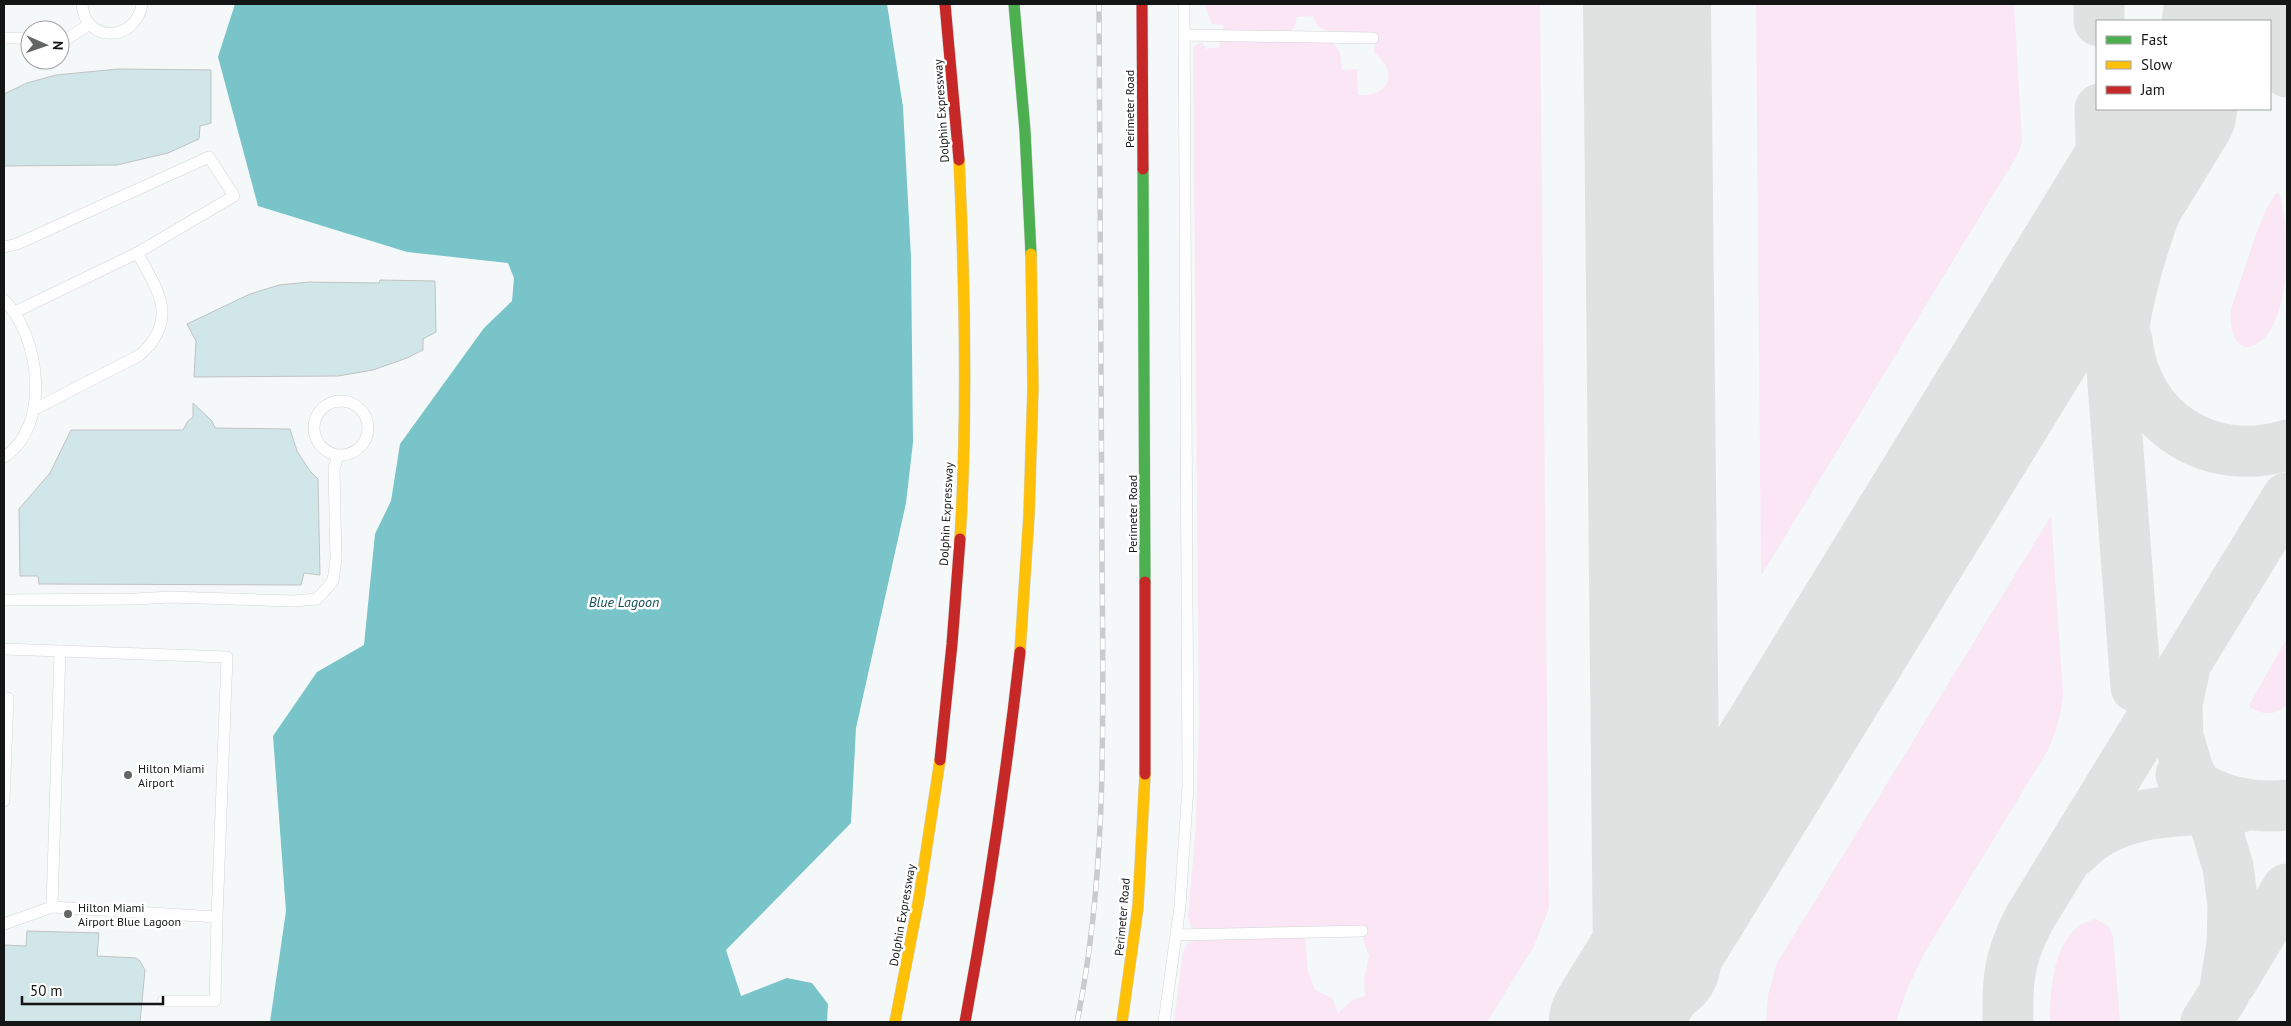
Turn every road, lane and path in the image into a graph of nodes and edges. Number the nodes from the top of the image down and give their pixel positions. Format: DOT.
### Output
graph roads {
  1 [pos="82,4"];
  2 [pos="142,4"];
  3 [pos="945,4"];
  4 [pos="1014,4"];
  5 [pos="1142,4"];
  6 [pos="1184,4"];
  7 [pos="90,24"];
  8 [pos="1185,35"];
  9 [pos="70,37"];
  10 [pos="4,38"];
  11 [pos="20,38"];
  12 [pos="1373,38"];
  13 [pos="4,247"];
  14 [pos="137,253"];
  15 [pos="4,300"];
  16 [pos="15,312"];
  17 [pos="33,410"];
  18 [pos="338,455"];
  19 [pos="4,457"];
  20 [pos="4,600"];
  21 [pos="4,649"];
  22 [pos="60,651"];
  23 [pos="4,698"];
  24 [pos="4,801"];
  25 [pos="52,907"];
  26 [pos="217,917"];
  27 [pos="4,924"];
  28 [pos="1362,931"];
  29 [pos="1177,935"];
  30 [pos="163,1001"];
  31 [pos="895,1022"];
  32 [pos="965,1022"];
  33 [pos="1122,1022"];
  34 [pos="1164,1022"];
  1 -- 7 [label="lane"];
  2 -- 7 [label="lane"];
  3 -- 31 [label="main road, Dolphin Expressway"];
  4 -- 32 [label="main road"];
  5 -- 33 [label="main road, Perimeter Road"];
  6 -- 8 [label="lane"];
  7 -- 9 [label="lane"];
  8 -- 12 [label="lane"];
  8 -- 29 [label="lane"];
  10 -- 11 [label="lane"];
  13 -- 14 [label="lane"];
  14 -- 16 [label="lane"];
  14 -- 17 [label="lane"];
  15 -- 16 [label="lane"];
  16 -- 17 [label="lane"];
  17 -- 19 [label="lane"];
  18 -- 18 [label="lane"];
  18 -- 20 [label="lane"];
  21 -- 22 [label="lane"];
  22 -- 25 [label="lane"];
  22 -- 26 [label="lane"];
  23 -- 24 [label="lane"];
  25 -- 26 [label="lane"];
  25 -- 27 [label="lane"];
  26 -- 30 [label="lane"];
  28 -- 29 [label="lane"];
  29 -- 34 [label="lane"];
}
